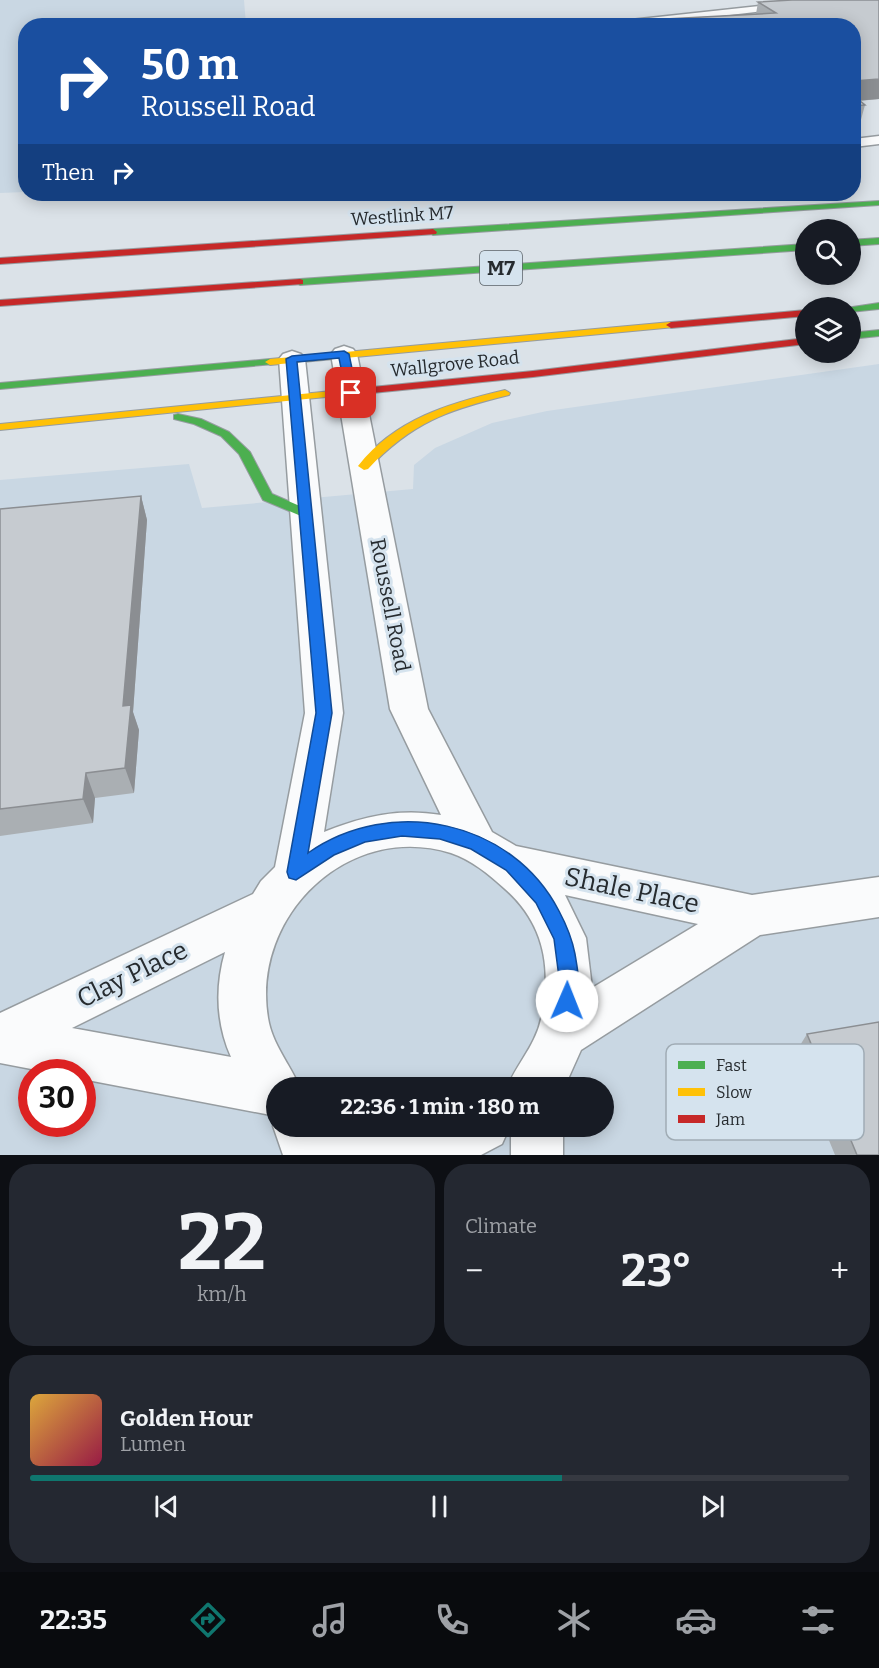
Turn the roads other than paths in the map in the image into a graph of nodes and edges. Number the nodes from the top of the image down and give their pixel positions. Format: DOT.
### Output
graph roads {
  1 [pos="800,5"];
  2 [pos="678,18"];
  3 [pos="879,140"];
  4 [pos="861,142"];
  5 [pos="879,203"];
  6 [pos="153,234"];
  7 [pos="879,242"];
  8 [pos="861,243"];
  9 [pos="795,248"];
  10 [pos="186,249"];
  11 [pos="0,261"];
  12 [pos="0,303"];
  13 [pos="879,306"];
  14 [pos="861,308"];
  15 [pos="795,314"];
  16 [pos="879,333"];
  17 [pos="861,335"];
  18 [pos="795,342"];
  19 [pos="344,354"];
  20 [pos="292,359"];
  21 [pos="533,374"];
  22 [pos="0,386"];
  23 [pos="351,393"];
  24 [pos="296,398"];
  25 [pos="148,412"];
  26 [pos="0,427"];
  27 [pos="364,466"];
  28 [pos="305,513"];
  29 [pos="476,843"];
  30 [pos="513,864"];
  31 [pos="296,872"];
  32 [pos="879,897"];
  33 [pos="264,910"];
  34 [pos="752,916"];
  35 [pos="562,1033"];
  36 [pos="0,1038"];
  37 [pos="268,1077"];
  38 [pos="544,1077"];
  39 [pos="266,1089"];
  40 [pos="303,1137"];
  41 [pos="343,1137"];
  42 [pos="466,1137"];
  43 [pos="537,1137"];
  44 [pos="309,1155"];
  45 [pos="537,1155"];
  1 -- 2 [label="lane"];
  3 -- 4 [label="lane"];
  5 -- 10 [label="main road, Westlink M7 / M7"];
  6 -- 10 [label="main road, M7"];
  7 -- 8 [label="main road"];
  9 -- 12 [label="main road, M7"];
  10 -- 11 [label="main road, Westlink M7 / M7"];
  13 -- 14 [label="main road"];
  15 -- 19 [label="main road, Wallgrove Road"];
  16 -- 17 [label="main road"];
  18 -- 21 [label="main road, Wallgrove Road"];
  19 -- 20 [label="main road, Wallgrove Road"];
  19 -- 23 [label="street, Roussell Road"];
  20 -- 22 [label="main road, Wallgrove Road"];
  20 -- 24 [label="street"];
  21 -- 23 [label="main road, Wallgrove Road"];
  21 -- 27 [label="main road"];
  23 -- 24 [label="main road, Wallgrove Road"];
  23 -- 27 [label="street, Roussell Road"];
  24 -- 25 [label="main road, Wallgrove Road"];
  24 -- 28 [label="street"];
  25 -- 26 [label="main road, Wallgrove Road"];
  25 -- 28 [label="main road"];
  27 -- 29 [label="street, Roussell Road"];
  28 -- 31 [label="street"];
  29 -- 30 [label="street"];
  29 -- 31 [label="street"];
  30 -- 34 [label="street, Shale Place"];
  30 -- 35 [label="street"];
  31 -- 33 [label="street"];
  32 -- 34 [label="street, Shale Place"];
  33 -- 36 [label="street, Clay Place"];
  33 -- 37 [label="street"];
  34 -- 35 [label="street, Shale Place"];
  35 -- 38 [label="street"];
  36 -- 39 [label="street, Clay Place"];
  40 -- 44 [label="street"];
  41 -- 42 [label="street"];
  43 -- 45 [label="street"];
}
